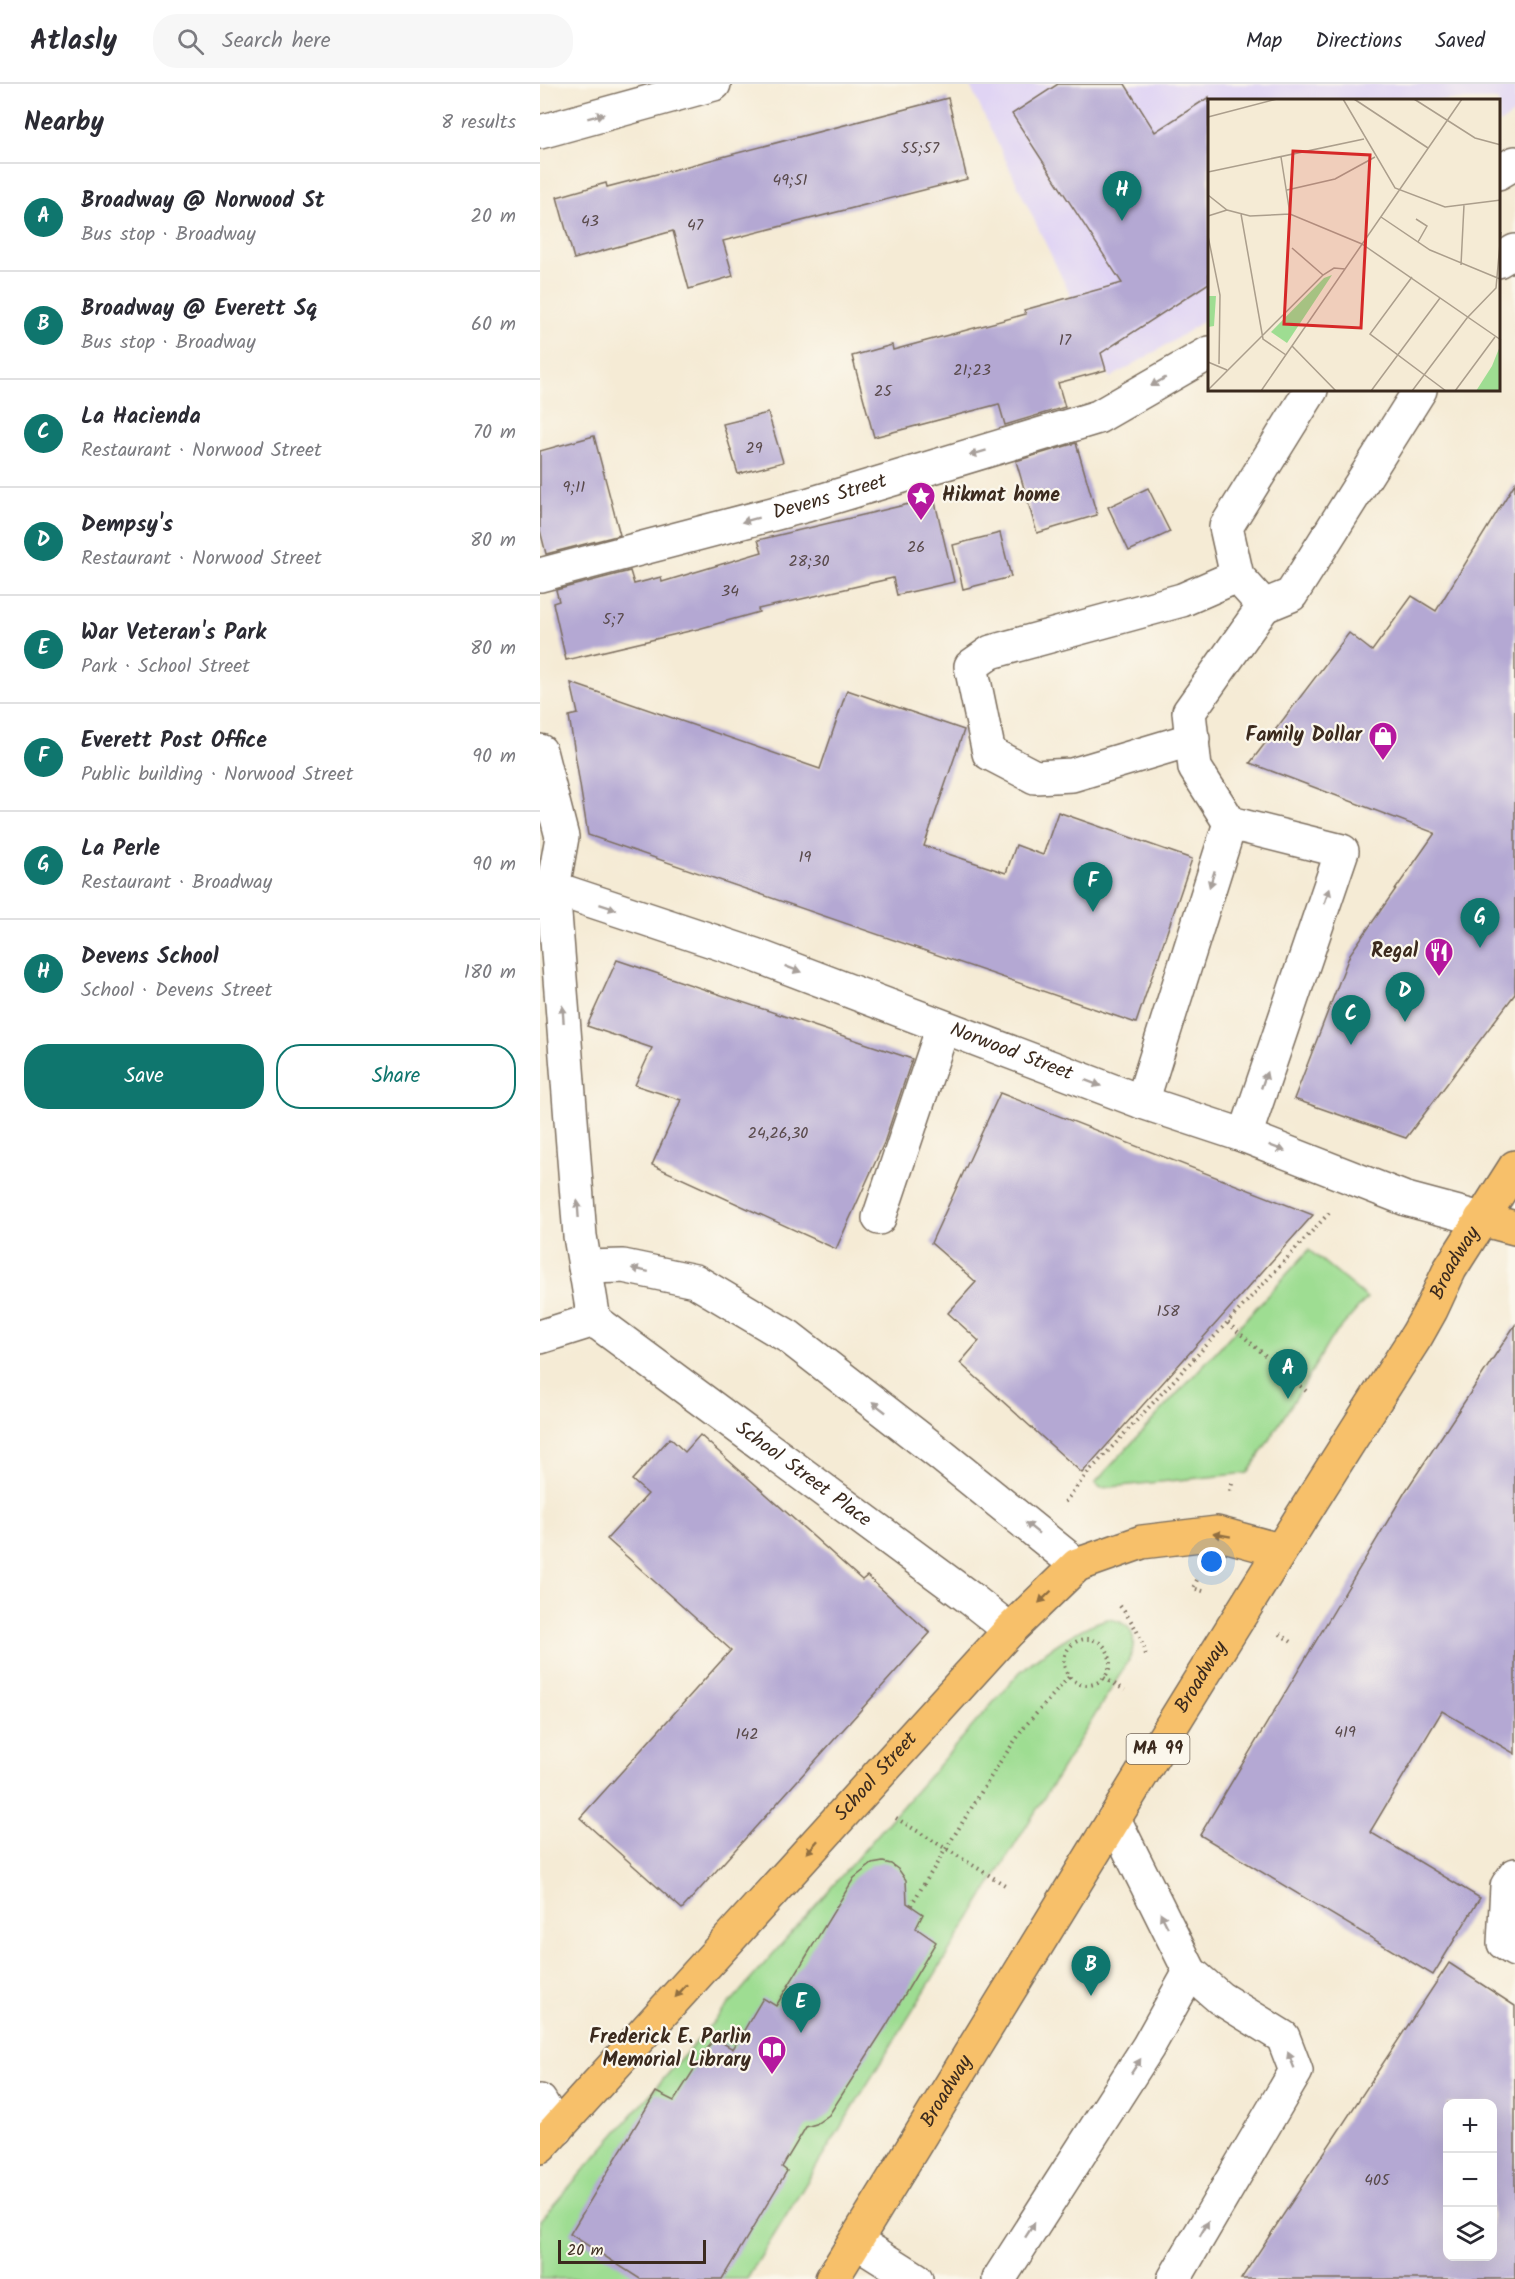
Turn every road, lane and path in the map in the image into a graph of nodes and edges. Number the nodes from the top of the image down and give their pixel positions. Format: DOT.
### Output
graph roads {
  1 [pos="714,84"];
  2 [pos="540,132"];
  3 [pos="1515,163"];
  4 [pos="1500,172"];
  5 [pos="1515,251"];
  6 [pos="1500,260"];
  7 [pos="1208,354"];
  8 [pos="1310,392"];
  9 [pos="1419,392"];
  10 [pos="540,575"];
  11 [pos="1237,576"];
  12 [pos="1264,606"];
  13 [pos="1193,739"];
  14 [pos="540,751"];
  15 [pos="1230,823"];
  16 [pos="546,888"];
  17 [pos="943,1027"];
  18 [pos="1142,1102"];
  19 [pos="1245,1136"];
  20 [pos="1515,1167"];
  21 [pos="1329,1213"];
  22 [pos="879,1218"];
  23 [pos="1481,1219"];
  24 [pos="1515,1228"];
  25 [pos="585,1267"];
  26 [pos="594,1320"];
  27 [pos="1228,1323"];
  28 [pos="540,1337"];
  29 [pos="1306,1391"];
  30 [pos="1061,1507"];
  31 [pos="1279,1550"];
  32 [pos="1077,1565"];
  33 [pos="1120,1606"];
  34 [pos="1010,1630"];
  35 [pos="1146,1655"];
  36 [pos="1069,1677"];
  37 [pos="1104,1678"];
  38 [pos="1125,1690"];
  39 [pos="893,1817"];
  40 [pos="1114,1819"];
  41 [pos="948,1848"];
  42 [pos="1515,1875"];
  43 [pos="1005,1885"];
  44 [pos="911,1905"];
  45 [pos="1515,1950"];
  46 [pos="1190,1972"];
  47 [pos="540,2101"];
  48 [pos="548,2138"];
  49 [pos="855,2241"];
  50 [pos="832,2279"];
  51 [pos="916,2279"];
  52 [pos="999,2279"];
  53 [pos="1174,2279"];
  2 -- 1 [label="street, one-way"];
  3 -- 4 [label="street"];
  5 -- 6 [label="street"];
  7 -- 10 [label="street, Devens Street, one-way"];
  8 -- 11 [label="street"];
  9 -- 12 [label="street"];
  11 -- 12 [label="street"];
  11 -- 13 [label="street"];
  12 -- 13 [label="street"];
  13 -- 15 [label="street"];
  14 -- 16 [label="street"];
  15 -- 18 [label="street, one-way"];
  19 -- 15 [label="street, one-way"];
  16 -- 17 [label="street, Norwood Street, one-way"];
  25 -- 16 [label="street, one-way"];
  17 -- 18 [label="street, Norwood Street, one-way"];
  17 -- 22 [label="street"];
  18 -- 19 [label="street, Norwood Street"];
  19 -- 23 [label="street, Norwood Street, one-way"];
  20 -- 23 [label="main road, Broadway / MA 99"];
  21 -- 27 [label="path"];
  23 -- 24 [label="main road"];
  23 -- 31 [label="main road, Broadway / MA 99"];
  25 -- 26 [label="street"];
  32 -- 25 [label="street, one-way"];
  26 -- 28 [label="street"];
  26 -- 34 [label="street, School Street Place"];
  27 -- 29 [label="path"];
  27 -- 30 [label="path"];
  31 -- 32 [label="main road, School Street, one-way"];
  31 -- 40 [label="main road, Broadway / MA 99"];
  32 -- 34 [label="main road, School Street, one-way"];
  33 -- 35 [label="path"];
  34 -- 48 [label="main road, School Street, one-way"];
  36 -- 37 [label="path"];
  36 -- 37 [label="path"];
  36 -- 41 [label="path"];
  37 -- 38 [label="path"];
  39 -- 41 [label="path"];
  46 -- 40 [label="street, one-way"];
  40 -- 49 [label="main road, Broadway / MA 99"];
  41 -- 43 [label="path"];
  41 -- 44 [label="path"];
  42 -- 45 [label="street"];
  52 -- 46 [label="street, one-way"];
  53 -- 46 [label="street, one-way"];
  47 -- 48 [label="street"];
  49 -- 50 [label="main road, Broadway / MA 99"];
  49 -- 51 [label="street"];
}
